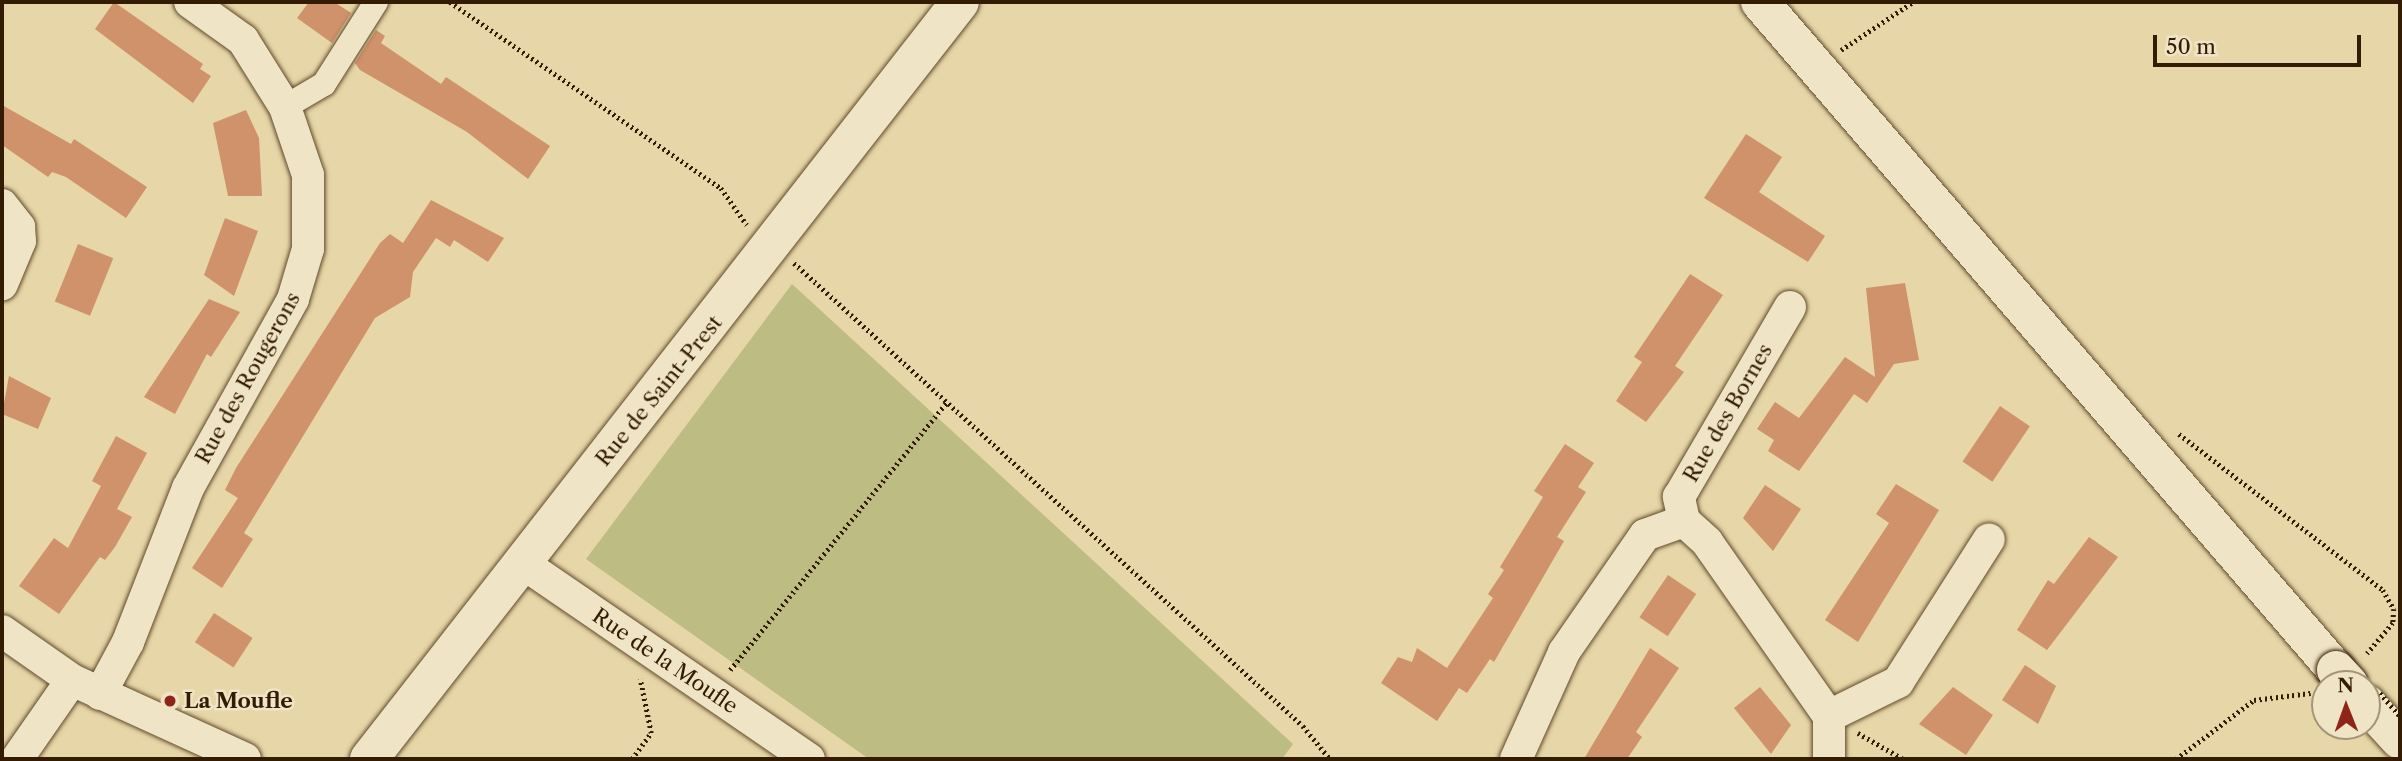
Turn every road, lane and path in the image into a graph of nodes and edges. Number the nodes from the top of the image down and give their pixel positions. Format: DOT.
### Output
graph roads {
  1 [pos="190,2"];
  2 [pos="376,2"];
  3 [pos="450,2"];
  4 [pos="1760,2"];
  5 [pos="1913,2"];
  6 [pos="957,8"];
  7 [pos="1848,61"];
  8 [pos="285,107"];
  9 [pos="2,205"];
  10 [pos="776,245"];
  11 [pos="2,284"];
  12 [pos="1790,307"];
  13 [pos="947,402"];
  14 [pos="2170,427"];
  15 [pos="1684,522"];
  16 [pos="1989,539"];
  17 [pos="522,562"];
  18 [pos="2,631"];
  19 [pos="2388,633"];
  20 [pos="631,638"];
  21 [pos="2326,670"];
  22 [pos="72,680"];
  23 [pos="2311,687"];
  24 [pos="712,693"];
  25 [pos="100,694"];
  26 [pos="1829,716"];
  27 [pos="2381,719"];
  28 [pos="2400,740"];
  29 [pos="17,759"];
  30 [pos="245,759"];
  31 [pos="369,759"];
  32 [pos="632,759"];
  33 [pos="809,759"];
  34 [pos="1330,759"];
  35 [pos="1517,759"];
  36 [pos="1829,759"];
  37 [pos="1903,759"];
  38 [pos="2176,759"];
  1 -- 8 [label="street, Rue des Rougerons"];
  2 -- 8 [label="street"];
  3 -- 10 [label="path"];
  4 -- 21 [label="main road"];
  5 -- 7 [label="path"];
  6 -- 10 [label="main road, Rue de Saint-Prest"];
  8 -- 25 [label="street, Rue des Rougerons"];
  9 -- 11 [label="street"];
  10 -- 13 [label="path"];
  10 -- 17 [label="main road, Rue de Saint-Prest"];
  12 -- 15 [label="street, Rue des Bornes"];
  13 -- 24 [label="path"];
  13 -- 34 [label="path"];
  14 -- 19 [label="path"];
  15 -- 26 [label="street"];
  15 -- 35 [label="street"];
  16 -- 26 [label="street"];
  17 -- 20 [label="street, Rue de la Moufle"];
  17 -- 31 [label="main road, Rue de Saint-Prest"];
  18 -- 22 [label="street"];
  20 -- 24 [label="street, Rue de la Moufle"];
  20 -- 32 [label="path"];
  22 -- 25 [label="street"];
  22 -- 29 [label="street"];
  23 -- 38 [label="path"];
  24 -- 33 [label="street, Rue de la Moufle"];
  25 -- 30 [label="street"];
  26 -- 36 [label="street"];
  26 -- 37 [label="path"];
  27 -- 28 [label="main road"];
}
